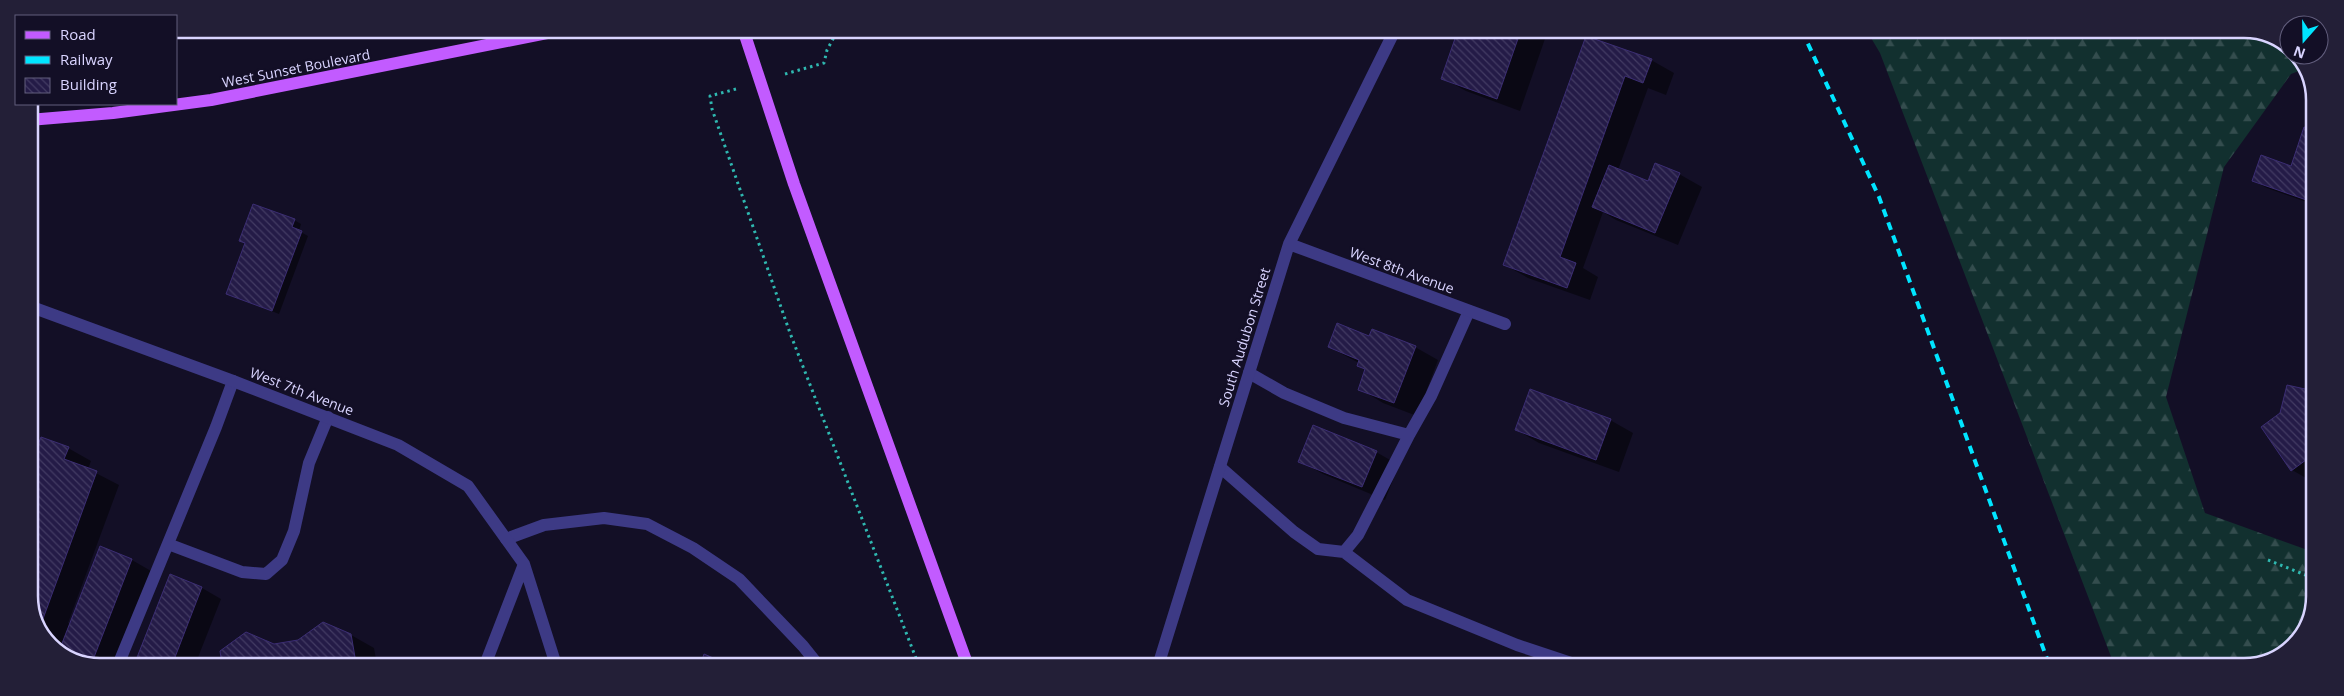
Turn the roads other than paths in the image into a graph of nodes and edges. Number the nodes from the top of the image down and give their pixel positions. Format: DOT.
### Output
graph roads {
  1 [pos="503,38"];
  2 [pos="746,38"];
  3 [pos="1391,38"];
  4 [pos="178,104"];
  5 [pos="170,105"];
  6 [pos="38,119"];
  7 [pos="1289,244"];
  8 [pos="38,309"];
  9 [pos="1469,311"];
  10 [pos="1505,324"];
  11 [pos="1249,374"];
  12 [pos="233,381"];
  13 [pos="328,417"];
  14 [pos="1409,435"];
  15 [pos="1220,467"];
  16 [pos="506,539"];
  17 [pos="168,544"];
  18 [pos="1344,552"];
  19 [pos="524,564"];
  20 [pos="121,658"];
  21 [pos="488,658"];
  22 [pos="554,658"];
  23 [pos="812,658"];
  24 [pos="965,658"];
  25 [pos="1160,658"];
  26 [pos="1558,658"];
  1 -- 4 [label="main road, West Sunset Boulevard"];
  2 -- 24 [label="main road"];
  3 -- 7 [label="street, South Audubon Street"];
  5 -- 6 [label="main road, West Sunset Boulevard"];
  7 -- 9 [label="street, West 8th Avenue"];
  7 -- 11 [label="street, South Audubon Street"];
  8 -- 12 [label="street, West 7th Avenue"];
  9 -- 10 [label="street, West 8th Avenue"];
  9 -- 14 [label="street"];
  11 -- 14 [label="street"];
  11 -- 15 [label="street, South Audubon Street"];
  12 -- 13 [label="street, West 7th Avenue"];
  12 -- 17 [label="street"];
  13 -- 16 [label="street, West 7th Avenue"];
  13 -- 17 [label="street"];
  14 -- 18 [label="street"];
  15 -- 18 [label="street"];
  15 -- 25 [label="street, South Audubon Street"];
  16 -- 19 [label="street, West 7th Avenue"];
  16 -- 23 [label="street"];
  17 -- 20 [label="street"];
  18 -- 26 [label="street"];
  19 -- 21 [label="street"];
  19 -- 22 [label="street, West 7th Avenue"];
}
